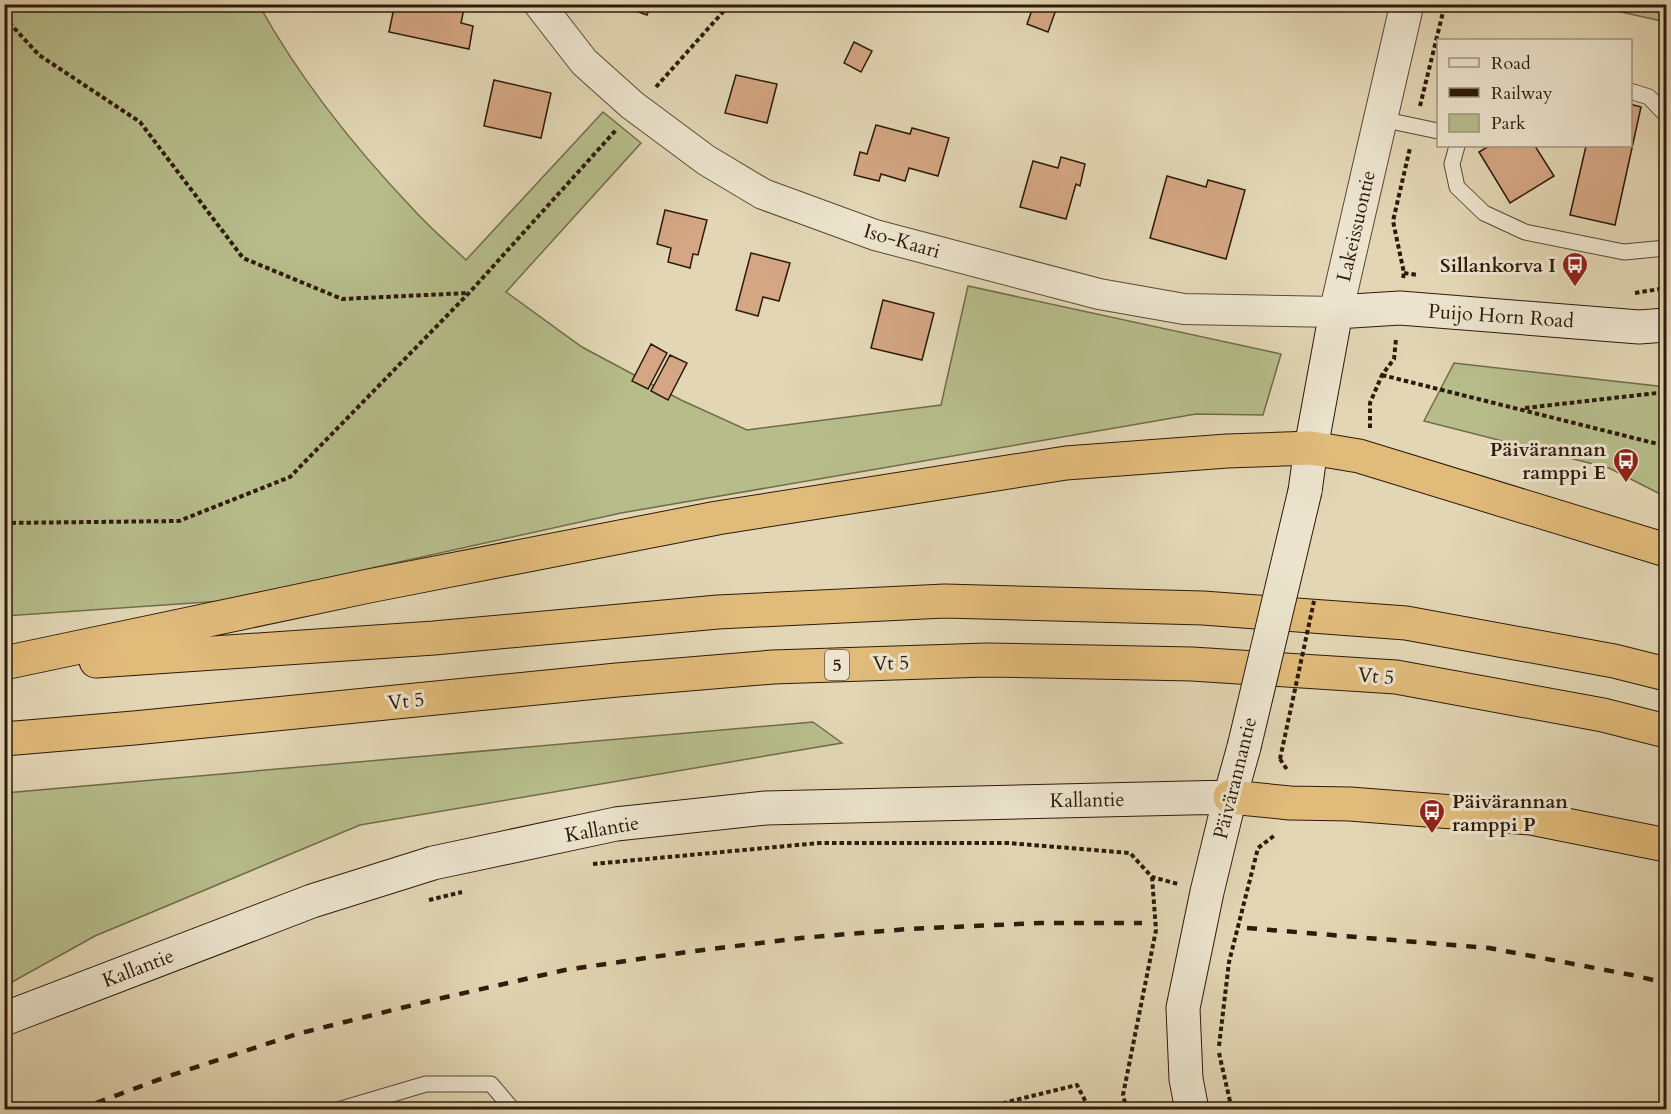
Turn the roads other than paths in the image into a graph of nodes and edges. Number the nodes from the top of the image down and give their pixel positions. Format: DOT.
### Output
graph roads {
  1 [pos="539,4"];
  2 [pos="1407,4"];
  3 [pos="1632,92"];
  4 [pos="1666,115"];
  5 [pos="1381,119"];
  6 [pos="1437,131"];
  7 [pos="1457,147"];
  8 [pos="1666,248"];
  9 [pos="1336,312"];
  10 [pos="1666,325"];
  11 [pos="1311,448"];
  12 [pos="1666,550"];
  13 [pos="4,665"];
  14 [pos="1666,674"];
  15 [pos="1666,731"];
  16 [pos="4,739"];
  17 [pos="1230,797"];
  18 [pos="1666,845"];
  19 [pos="4,1019"];
  20 [pos="338,1110"];
  21 [pos="513,1110"];
  22 [pos="1192,1110"];
  1 -- 9 [label="street, Iso-Kaari"];
  2 -- 5 [label="main road, Lakeissuontie"];
  3 -- 4 [label="lane"];
  5 -- 6 [label="lane"];
  5 -- 9 [label="main road, Lakeissuontie"];
  7 -- 8 [label="lane"];
  9 -- 10 [label="main road, Puijo Horn Road"];
  9 -- 11 [label="main road, Lakeissuontie"];
  11 -- 12 [label="highway"];
  11 -- 13 [label="highway"];
  11 -- 17 [label="main road, Päivärannantie, bridge"];
  13 -- 14 [label="highway"];
  15 -- 16 [label="highway, Vt 5 / 5"];
  17 -- 18 [label="highway"];
  17 -- 19 [label="main road, Kallantie"];
  17 -- 22 [label="main road, Päivärannantie"];
  20 -- 21 [label="lane"];
}
